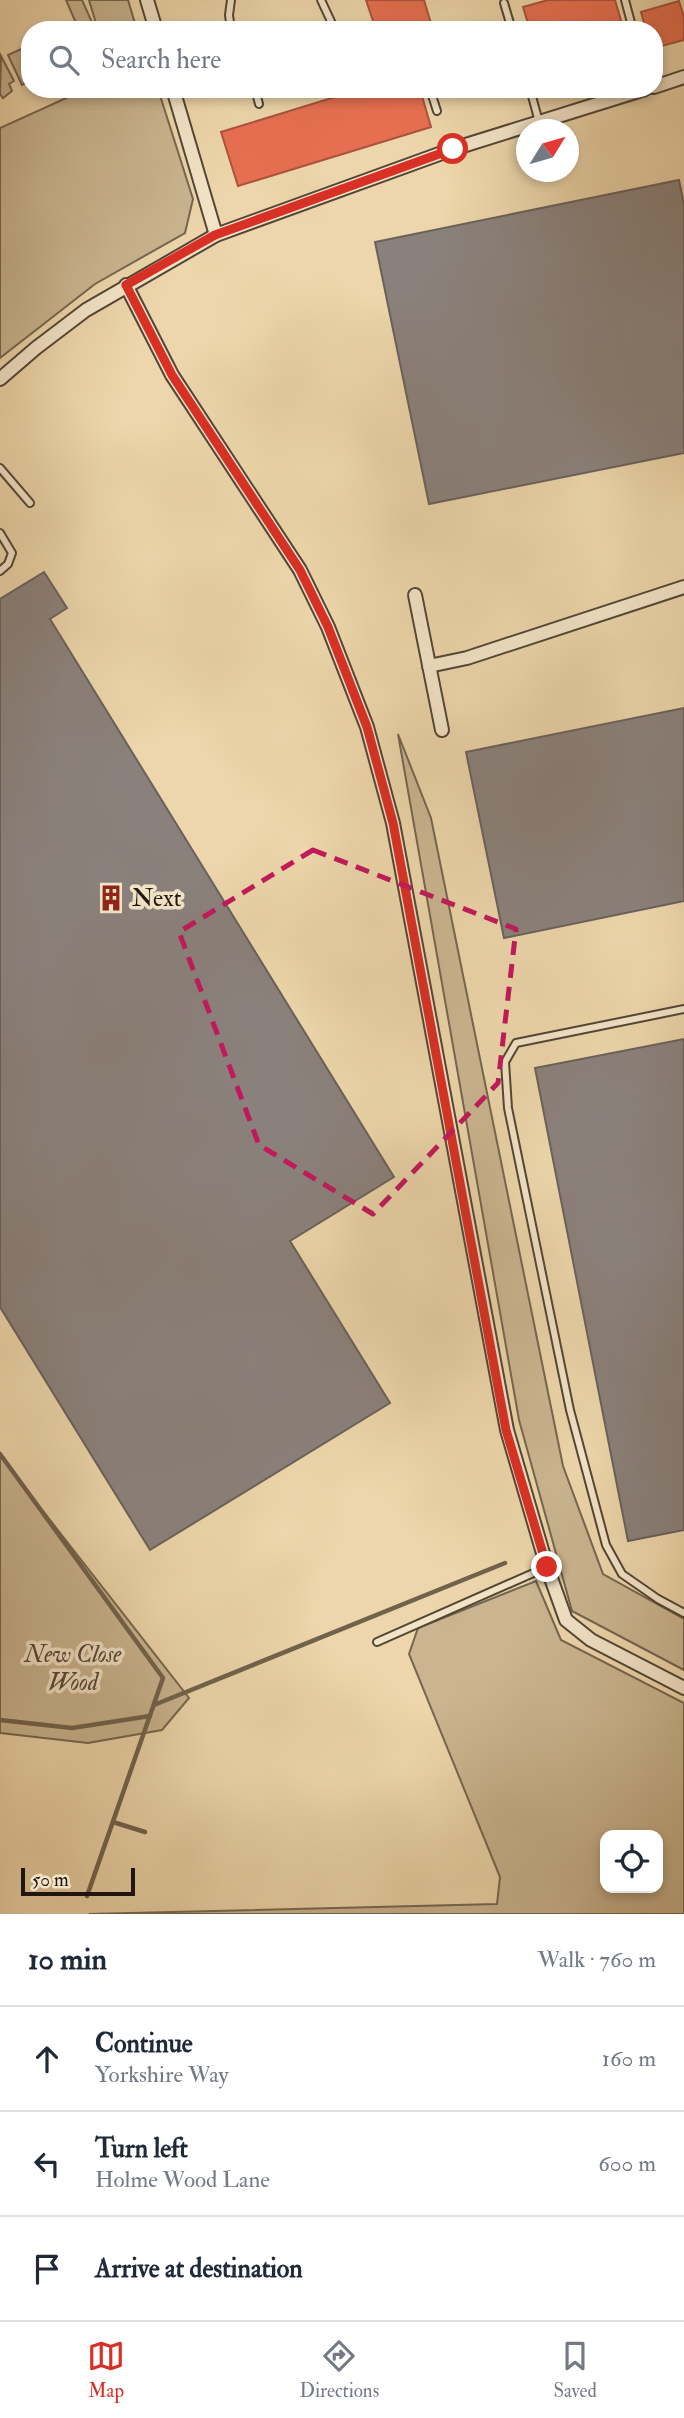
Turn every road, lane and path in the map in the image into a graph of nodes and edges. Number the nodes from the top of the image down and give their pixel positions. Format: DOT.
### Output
graph roads {
  1 [pos="147,0"];
  2 [pos="231,0"];
  3 [pos="321,0"];
  4 [pos="625,0"];
  5 [pos="505,3"];
  6 [pos="153,21"];
  7 [pos="230,21"];
  8 [pos="331,21"];
  9 [pos="510,21"];
  10 [pos="631,21"];
  11 [pos="684,77"];
  12 [pos="663,83"];
  13 [pos="176,98"];
  14 [pos="257,98"];
  15 [pos="433,98"];
  16 [pos="533,98"];
  17 [pos="616,98"];
  18 [pos="259,104"];
  19 [pos="437,111"];
  20 [pos="539,119"];
  21 [pos="550,119"];
  22 [pos="516,129"];
  23 [pos="215,235"];
  24 [pos="126,285"];
  25 [pos="0,379"];
  26 [pos="0,468"];
  27 [pos="30,503"];
  28 [pos="0,533"];
  29 [pos="0,571"];
  30 [pos="684,587"];
  31 [pos="415,595"];
  32 [pos="429,666"];
  33 [pos="442,730"];
  34 [pos="684,1009"];
  35 [pos="547,1567"];
  36 [pos="684,1613"];
  37 [pos="377,1642"];
  38 [pos="684,1688"];
  1 -- 6 [label="street"];
  2 -- 7 [label="lane"];
  3 -- 8 [label="lane"];
  4 -- 10 [label="lane"];
  5 -- 9 [label="lane"];
  11 -- 12 [label="street"];
  13 -- 23 [label="street"];
  14 -- 18 [label="lane"];
  15 -- 19 [label="lane"];
  16 -- 20 [label="lane"];
  17 -- 21 [label="street"];
  22 -- 23 [label="street"];
  23 -- 24 [label="street"];
  24 -- 25 [label="street"];
  24 -- 35 [label="street"];
  26 -- 27 [label="lane"];
  28 -- 29 [label="lane"];
  30 -- 32 [label="street"];
  31 -- 32 [label="street"];
  32 -- 33 [label="street"];
  34 -- 36 [label="lane"];
  35 -- 37 [label="lane"];
  35 -- 38 [label="street"];
}
